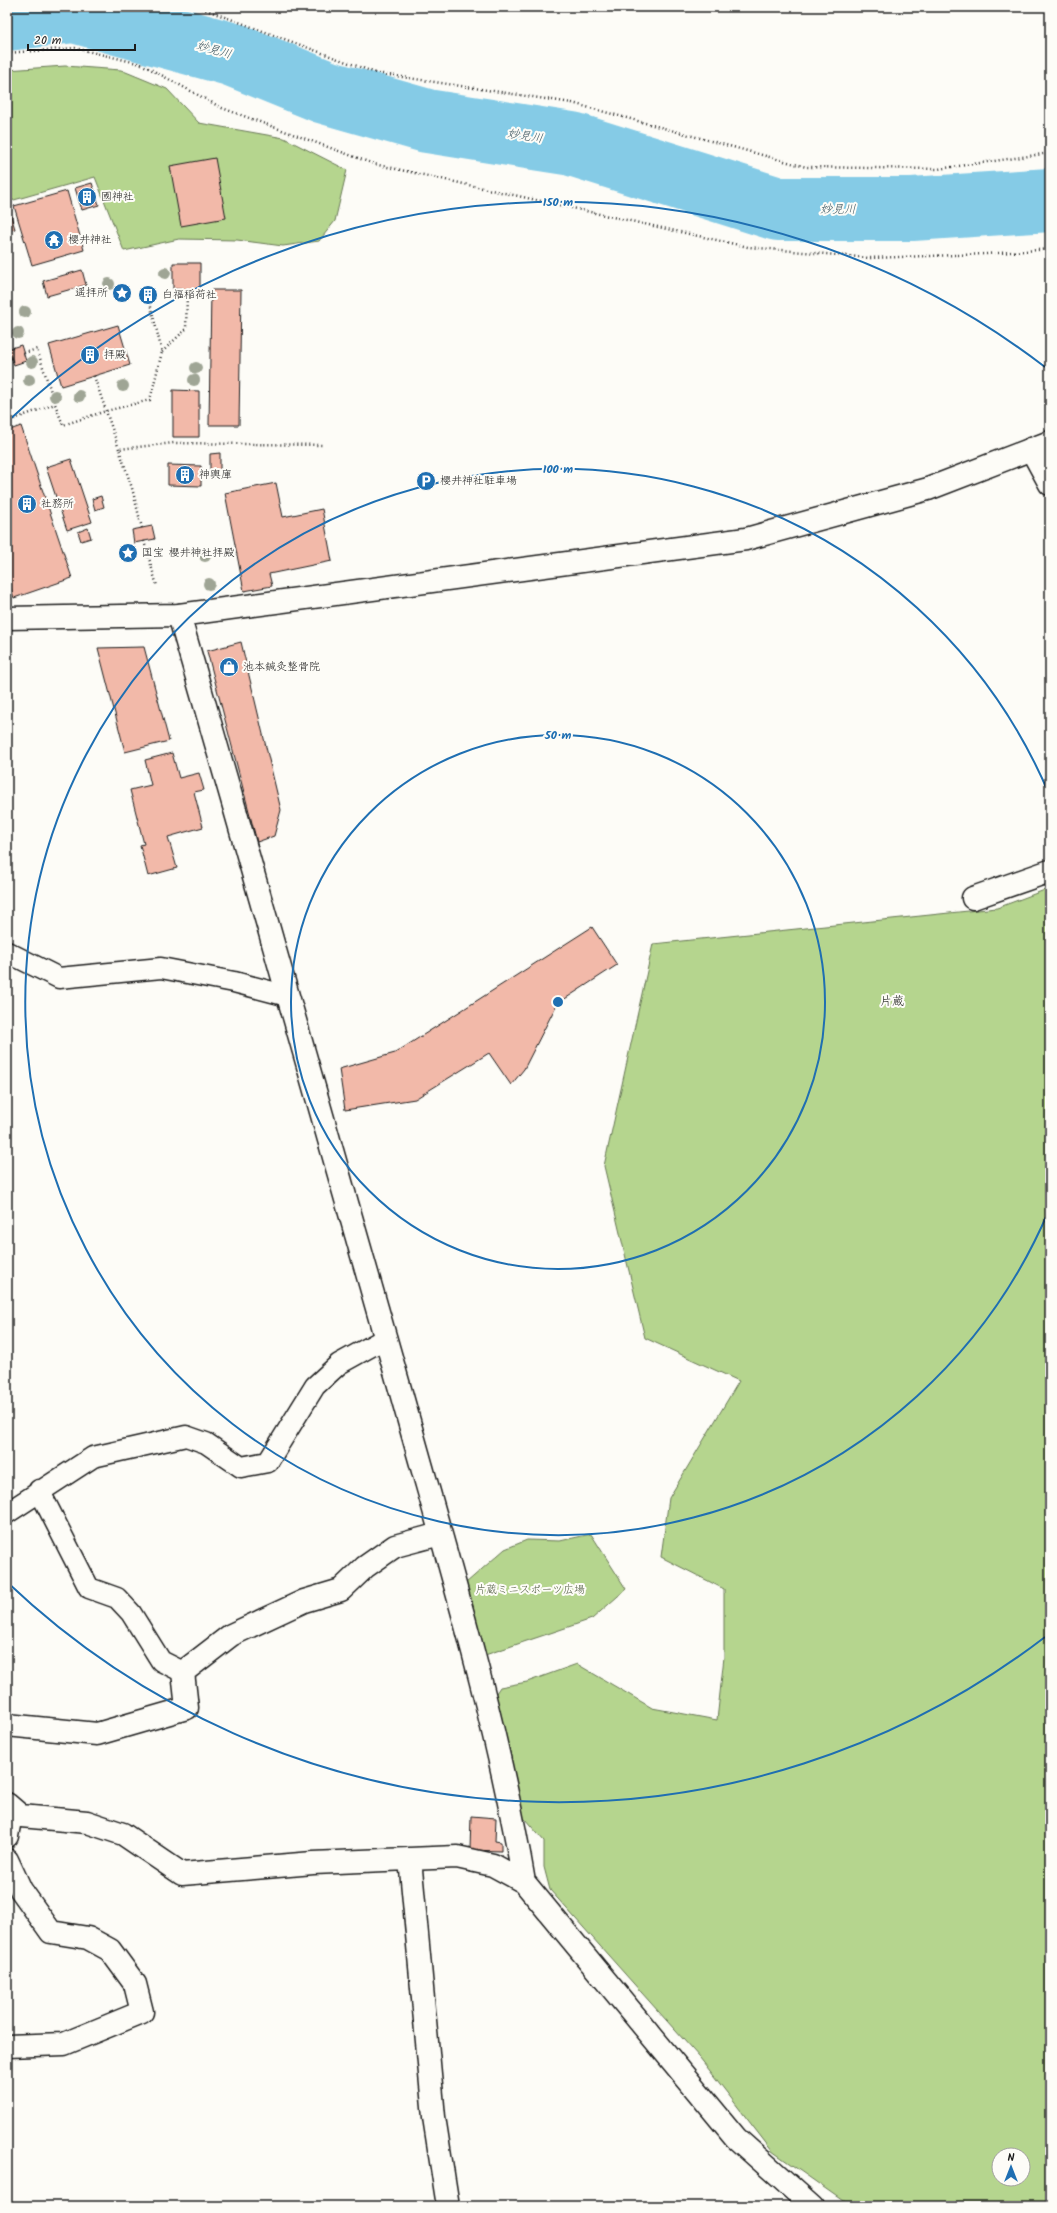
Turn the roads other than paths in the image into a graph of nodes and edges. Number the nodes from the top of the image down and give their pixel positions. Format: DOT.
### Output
graph roads {
  1 [pos="1041,445"];
  2 [pos="1050,484"];
  3 [pos="179,615"];
  4 [pos="7,618"];
  5 [pos="1050,871"];
  6 [pos="973,898"];
  7 [pos="7,952"];
  8 [pos="288,996"];
  9 [pos="386,1338"];
  10 [pos="39,1490"];
  11 [pos="7,1512"];
  12 [pos="440,1534"];
  13 [pos="183,1672"];
  14 [pos="7,1725"];
  15 [pos="10,1806"];
  16 [pos="7,1836"];
  17 [pos="410,1859"];
  18 [pos="7,1860"];
  19 [pos="524,1882"];
  20 [pos="7,2046"];
  21 [pos="448,2206"];
  22 [pos="812,2206"];
  1 -- 2 [label="street"];
  1 -- 3 [label="street"];
  3 -- 4 [label="street"];
  3 -- 8 [label="street"];
  5 -- 6 [label="street"];
  7 -- 8 [label="lane"];
  8 -- 9 [label="street"];
  9 -- 10 [label="lane"];
  9 -- 12 [label="street"];
  10 -- 11 [label="lane"];
  10 -- 13 [label="lane"];
  12 -- 13 [label="street"];
  12 -- 19 [label="street"];
  13 -- 14 [label="street"];
  15 -- 16 [label="street"];
  15 -- 17 [label="street"];
  17 -- 19 [label="street"];
  17 -- 21 [label="street"];
  18 -- 20 [label="street"];
  19 -- 22 [label="street"];
}
